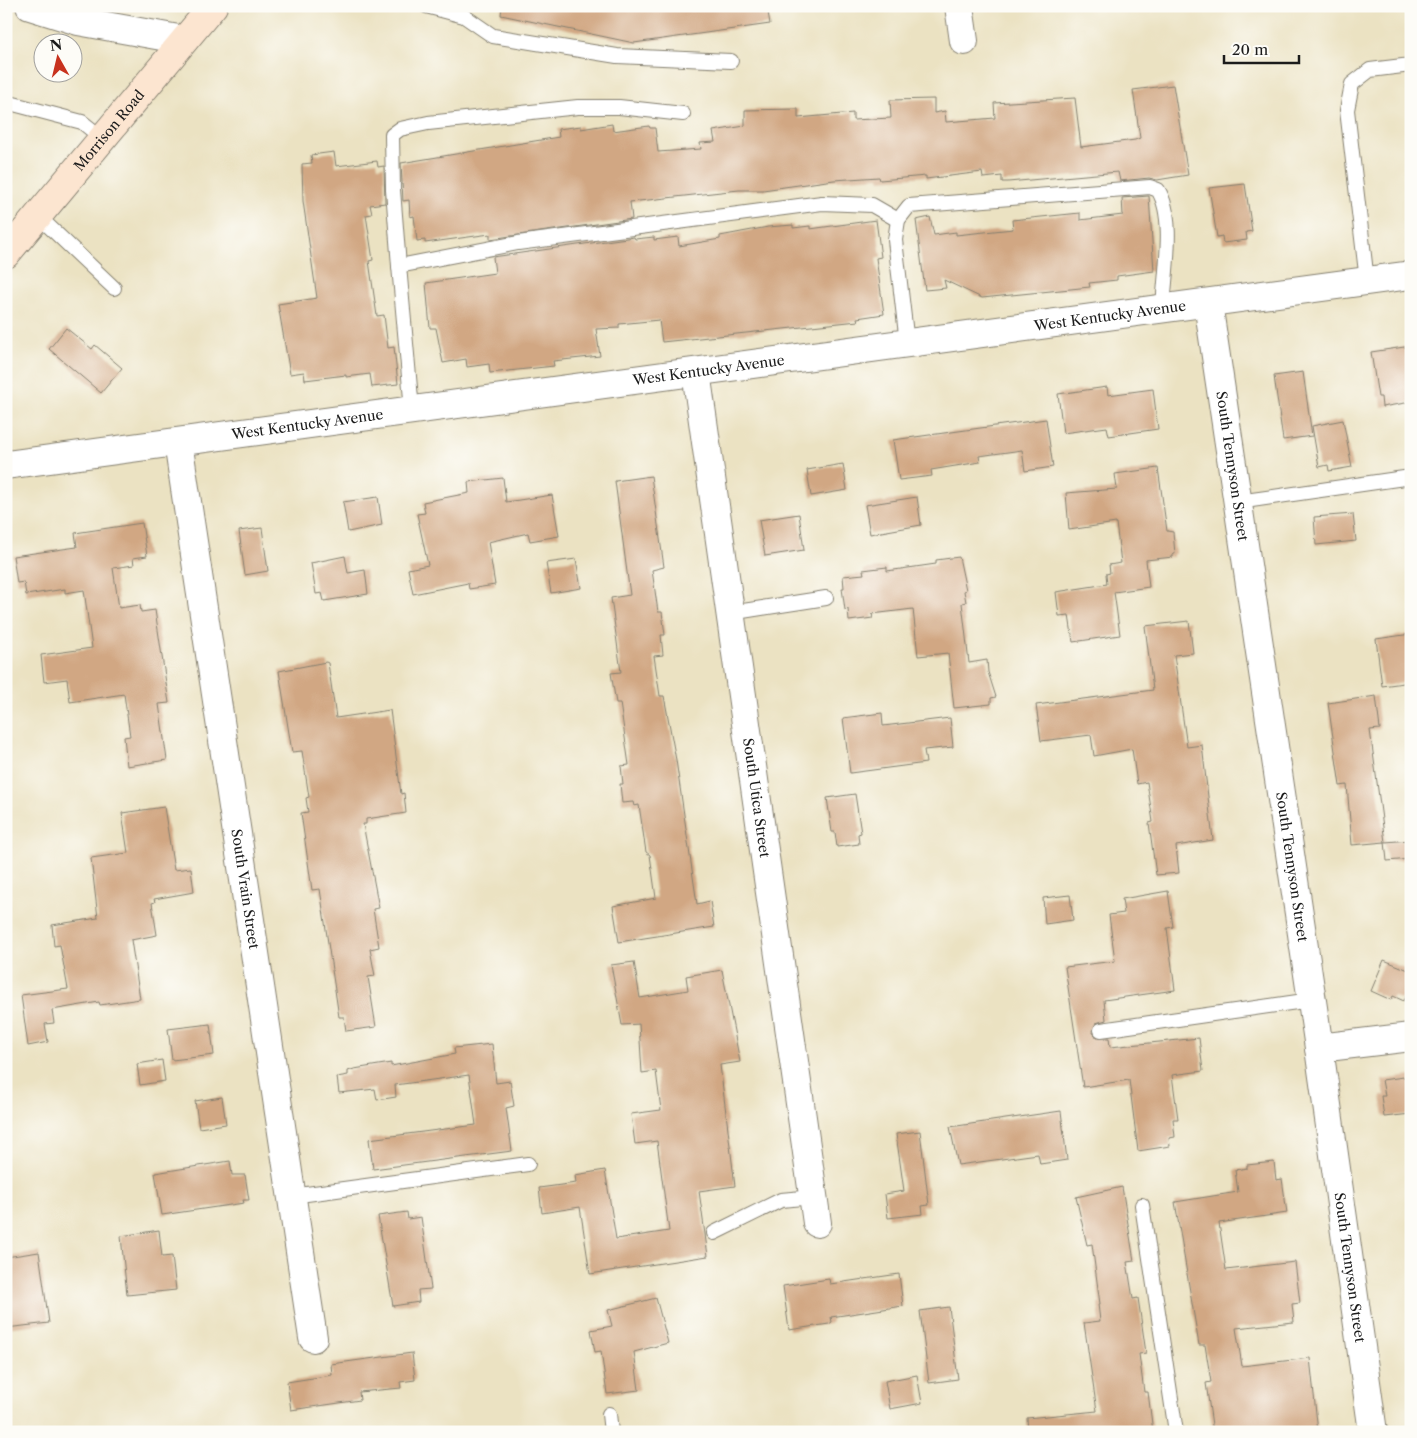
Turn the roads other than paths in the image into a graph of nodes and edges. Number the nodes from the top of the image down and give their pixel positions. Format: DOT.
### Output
graph roads {
  1 [pos="213,6"];
  2 [pos="426,6"];
  3 [pos="959,6"];
  4 [pos="36,7"];
  5 [pos="184,40"];
  6 [pos="964,40"];
  7 [pos="731,61"];
  8 [pos="1411,65"];
  9 [pos="6,102"];
  10 [pos="683,114"];
  11 [pos="102,138"];
  12 [pos="38,216"];
  13 [pos="898,220"];
  14 [pos="6,254"];
  15 [pos="400,266"];
  16 [pos="1411,275"];
  17 [pos="1368,281"];
  18 [pos="114,288"];
  19 [pos="1208,303"];
  20 [pos="1163,309"];
  21 [pos="907,343"];
  22 [pos="696,372"];
  23 [pos="412,410"];
  24 [pos="178,442"];
  25 [pos="6,465"];
  26 [pos="1411,477"];
  27 [pos="1238,502"];
  28 [pos="826,598"];
  29 [pos="730,613"];
  30 [pos="1311,1000"];
  31 [pos="1101,1030"];
  32 [pos="1411,1037"];
  33 [pos="1319,1048"];
  34 [pos="528,1164"];
  35 [pos="292,1196"];
  36 [pos="1142,1206"];
  37 [pos="815,1210"];
  38 [pos="714,1233"];
  39 [pos="313,1338"];
  40 [pos="609,1414"];
  41 [pos="611,1432"];
  42 [pos="1176,1432"];
  43 [pos="1373,1432"];
  1 -- 5 [label="main road, Morrison Road"];
  2 -- 7 [label="lane"];
  3 -- 6 [label="street"];
  4 -- 5 [label="street"];
  5 -- 11 [label="main road, Morrison Road"];
  8 -- 17 [label="lane"];
  9 -- 11 [label="lane"];
  10 -- 15 [label="lane"];
  11 -- 12 [label="main road, Morrison Road"];
  12 -- 14 [label="main road, Morrison Road"];
  12 -- 18 [label="lane"];
  13 -- 15 [label="lane"];
  13 -- 20 [label="lane"];
  13 -- 21 [label="lane"];
  15 -- 23 [label="lane"];
  16 -- 17 [label="street, West Kentucky Avenue"];
  17 -- 19 [label="street, West Kentucky Avenue"];
  19 -- 20 [label="street, West Kentucky Avenue"];
  19 -- 27 [label="street, South Tennyson Street"];
  20 -- 21 [label="street, West Kentucky Avenue"];
  21 -- 22 [label="street, West Kentucky Avenue"];
  22 -- 23 [label="street, West Kentucky Avenue"];
  22 -- 29 [label="street, South Utica Street"];
  23 -- 24 [label="street, West Kentucky Avenue"];
  24 -- 25 [label="street, West Kentucky Avenue"];
  24 -- 35 [label="street, South Vrain Street"];
  26 -- 27 [label="lane"];
  27 -- 30 [label="street, South Tennyson Street"];
  28 -- 29 [label="lane"];
  29 -- 37 [label="street, South Utica Street"];
  30 -- 31 [label="lane"];
  30 -- 33 [label="street, South Tennyson Street"];
  32 -- 33 [label="street"];
  33 -- 43 [label="street, South Tennyson Street"];
  34 -- 35 [label="lane"];
  35 -- 39 [label="street, South Vrain Street"];
  36 -- 42 [label="lane"];
  37 -- 38 [label="lane"];
  40 -- 41 [label="lane"];
}
